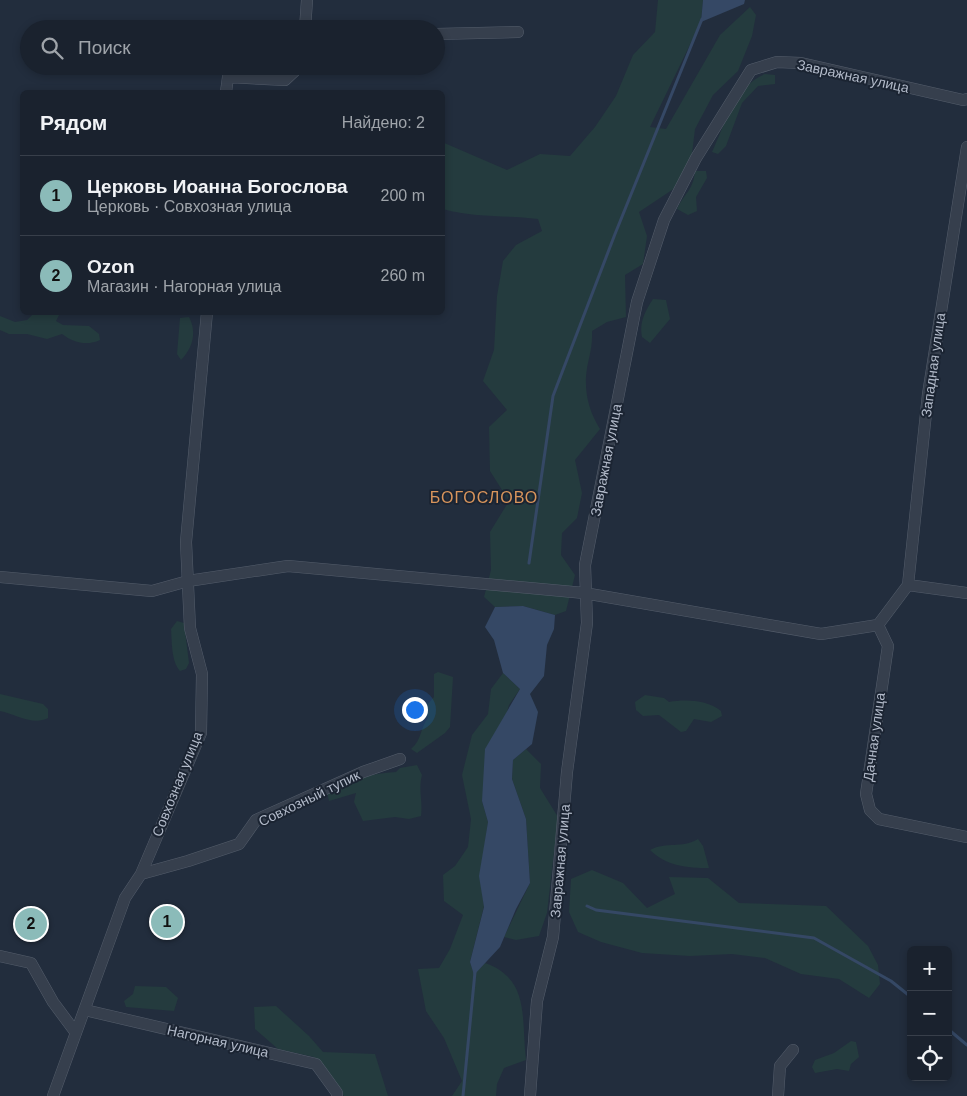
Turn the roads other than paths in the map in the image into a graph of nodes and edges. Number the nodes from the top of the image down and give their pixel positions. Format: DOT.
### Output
graph roads {
  1 [pos="307,0"];
  2 [pos="306,20"];
  3 [pos="518,32"];
  4 [pos="445,34"];
  5 [pos="290,75"];
  6 [pos="226,90"];
  7 [pos="967,99"];
  8 [pos="967,147"];
  9 [pos="207,315"];
  10 [pos="0,577"];
  11 [pos="188,581"];
  12 [pos="908,585"];
  13 [pos="584,593"];
  14 [pos="967,593"];
  15 [pos="878,624"];
  16 [pos="400,759"];
  17 [pos="967,837"];
  18 [pos="140,874"];
  19 [pos="0,956"];
  20 [pos="85,1010"];
  21 [pos="76,1033"];
  22 [pos="793,1050"];
  23 [pos="337,1094"];
  24 [pos="53,1096"];
  25 [pos="530,1096"];
  26 [pos="778,1096"];
  1 -- 2 [label="street"];
  3 -- 4 [label="street"];
  5 -- 6 [label="street"];
  7 -- 13 [label="street, Завражная улица"];
  8 -- 12 [label="street, Западная улица"];
  9 -- 11 [label="street, Совхозная улица"];
  10 -- 11 [label="street"];
  11 -- 13 [label="street"];
  11 -- 18 [label="street, Совхозная улица"];
  12 -- 14 [label="street"];
  12 -- 15 [label="street"];
  13 -- 15 [label="street"];
  13 -- 25 [label="street, Завражная улица"];
  15 -- 17 [label="street, Дачная улица"];
  16 -- 18 [label="street, Совхозный тупик"];
  18 -- 20 [label="street, Совхозная улица"];
  19 -- 21 [label="street"];
  20 -- 21 [label="street, Совхозная улица"];
  20 -- 23 [label="street, Нагорная улица"];
  21 -- 24 [label="street, Совхозная улица"];
  22 -- 26 [label="street"];
}
